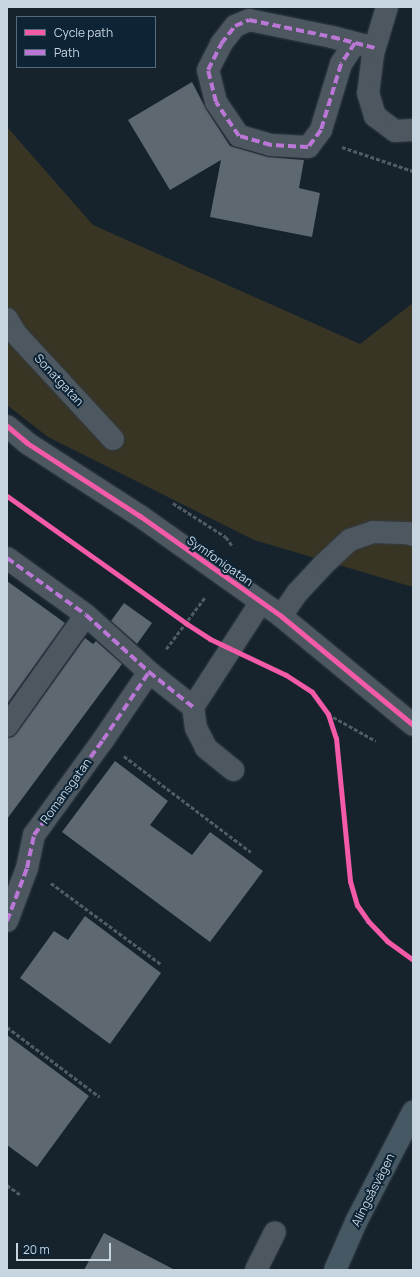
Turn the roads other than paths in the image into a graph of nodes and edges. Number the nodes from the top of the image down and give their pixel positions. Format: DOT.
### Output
graph roads {
  1 [pos="387,7"];
  2 [pos="365,45"];
  3 [pos="413,130"];
  4 [pos="7,319"];
  5 [pos="7,426"];
  6 [pos="113,439"];
  7 [pos="413,535"];
  8 [pos="7,558"];
  9 [pos="261,602"];
  10 [pos="86,615"];
  11 [pos="281,616"];
  12 [pos="148,672"];
  13 [pos="193,707"];
  14 [pos="413,725"];
  15 [pos="7,726"];
  16 [pos="233,770"];
  17 [pos="7,921"];
  18 [pos="413,1112"];
  19 [pos="275,1232"];
  20 [pos="256,1270"];
  21 [pos="335,1270"];
  1 -- 2 [label="street"];
  2 -- 2 [label="street"];
  2 -- 3 [label="street"];
  4 -- 6 [label="street, Sonatgatan"];
  5 -- 9 [label="street, Symfonigatan"];
  7 -- 11 [label="street"];
  8 -- 10 [label="street"];
  9 -- 11 [label="street, Symfonigatan"];
  9 -- 13 [label="street"];
  10 -- 12 [label="street"];
  10 -- 15 [label="street"];
  11 -- 14 [label="street, Symfonigatan"];
  12 -- 13 [label="street"];
  12 -- 17 [label="street, Romansgatan"];
  13 -- 16 [label="street"];
  18 -- 21 [label="main road, Alingsåsvägen"];
  19 -- 20 [label="street"];
}
